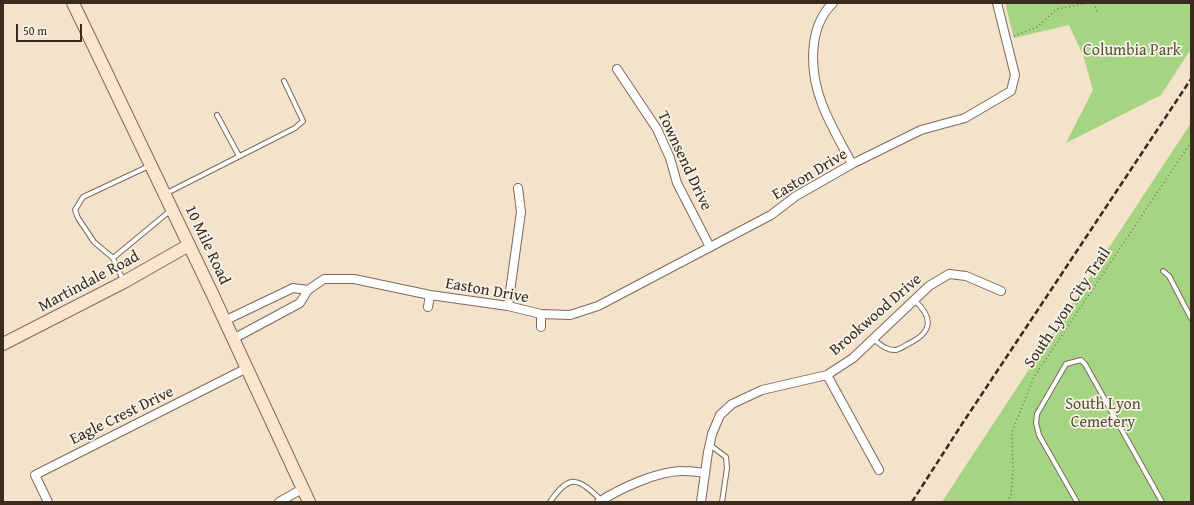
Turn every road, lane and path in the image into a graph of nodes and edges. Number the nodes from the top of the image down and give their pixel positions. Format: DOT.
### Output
graph roads {
  1 [pos="73,3"];
  2 [pos="832,3"];
  3 [pos="997,3"];
  4 [pos="1088,3"];
  5 [pos="1094,3"];
  6 [pos="1097,12"];
  7 [pos="1006,37"];
  8 [pos="617,69"];
  9 [pos="284,81"];
  10 [pos="217,115"];
  11 [pos="1191,142"];
  12 [pos="239,156"];
  13 [pos="852,164"];
  14 [pos="151,165"];
  15 [pos="518,188"];
  16 [pos="165,194"];
  17 [pos="172,209"];
  18 [pos="189,245"];
  19 [pos="710,247"];
  20 [pos="113,258"];
  21 [pos="1163,271"];
  22 [pos="124,282"];
  23 [pos="308,290"];
  24 [pos="1001,291"];
  25 [pos="430,295"];
  26 [pos="914,300"];
  27 [pos="508,306"];
  28 [pos="428,307"];
  29 [pos="541,314"];
  30 [pos="1191,318"];
  31 [pos="224,321"];
  32 [pos="541,327"];
  33 [pos="233,339"];
  34 [pos="873,339"];
  35 [pos="3,344"];
  36 [pos="247,368"];
  37 [pos="827,375"];
  38 [pos="710,444"];
  39 [pos="879,470"];
  40 [pos="706,473"];
  41 [pos="302,488"];
  42 [pos="600,501"];
  43 [pos="48,502"];
  44 [pos="279,502"];
  45 [pos="309,502"];
  46 [pos="550,502"];
  47 [pos="701,502"];
  48 [pos="722,502"];
  49 [pos="1007,502"];
  50 [pos="1078,502"];
  51 [pos="1162,502"];
  1 -- 14 [label="main road, 10 Mile Road"];
  2 -- 13 [label="street"];
  3 -- 7 [label="street, Easton Drive"];
  4 -- 7 [label="path"];
  5 -- 6 [label="path"];
  7 -- 13 [label="street, Easton Drive"];
  8 -- 19 [label="street, Townsend Drive"];
  9 -- 12 [label="lane"];
  10 -- 12 [label="lane"];
  11 -- 49 [label="path, South Lyon City Trail"];
  12 -- 16 [label="lane"];
  13 -- 19 [label="street, Easton Drive"];
  14 -- 16 [label="main road, 10 Mile Road"];
  14 -- 20 [label="lane"];
  15 -- 27 [label="street"];
  16 -- 17 [label="main road, 10 Mile Road"];
  17 -- 18 [label="main road, 10 Mile Road"];
  17 -- 20 [label="lane"];
  18 -- 22 [label="main road, Martindale Road"];
  18 -- 31 [label="main road, 10 Mile Road"];
  19 -- 29 [label="street, Easton Drive"];
  20 -- 22 [label="lane"];
  21 -- 30 [label="lane"];
  22 -- 35 [label="main road, Martindale Road"];
  23 -- 25 [label="street, Easton Drive"];
  23 -- 31 [label="street"];
  23 -- 33 [label="street, Easton Drive"];
  24 -- 26 [label="street, Brookwood Drive"];
  25 -- 27 [label="street, Easton Drive"];
  25 -- 28 [label="street, Easton Drive"];
  26 -- 34 [label="street, Brookwood Drive"];
  26 -- 34 [label="lane"];
  27 -- 29 [label="street, Easton Drive"];
  29 -- 32 [label="street, Easton Drive"];
  31 -- 33 [label="main road, 10 Mile Road"];
  33 -- 36 [label="main road, 10 Mile Road"];
  34 -- 37 [label="street, Brookwood Drive"];
  36 -- 41 [label="main road, 10 Mile Road"];
  36 -- 43 [label="street, Eagle Crest Drive"];
  37 -- 38 [label="street, Brookwood Drive"];
  37 -- 39 [label="street"];
  38 -- 40 [label="street, Brookwood Drive"];
  38 -- 48 [label="lane"];
  40 -- 42 [label="street"];
  40 -- 47 [label="street, Brookwood Drive"];
  41 -- 44 [label="street"];
  41 -- 45 [label="main road, 10 Mile Road"];
  42 -- 46 [label="lane"];
  50 -- 51 [label="lane"];
}
